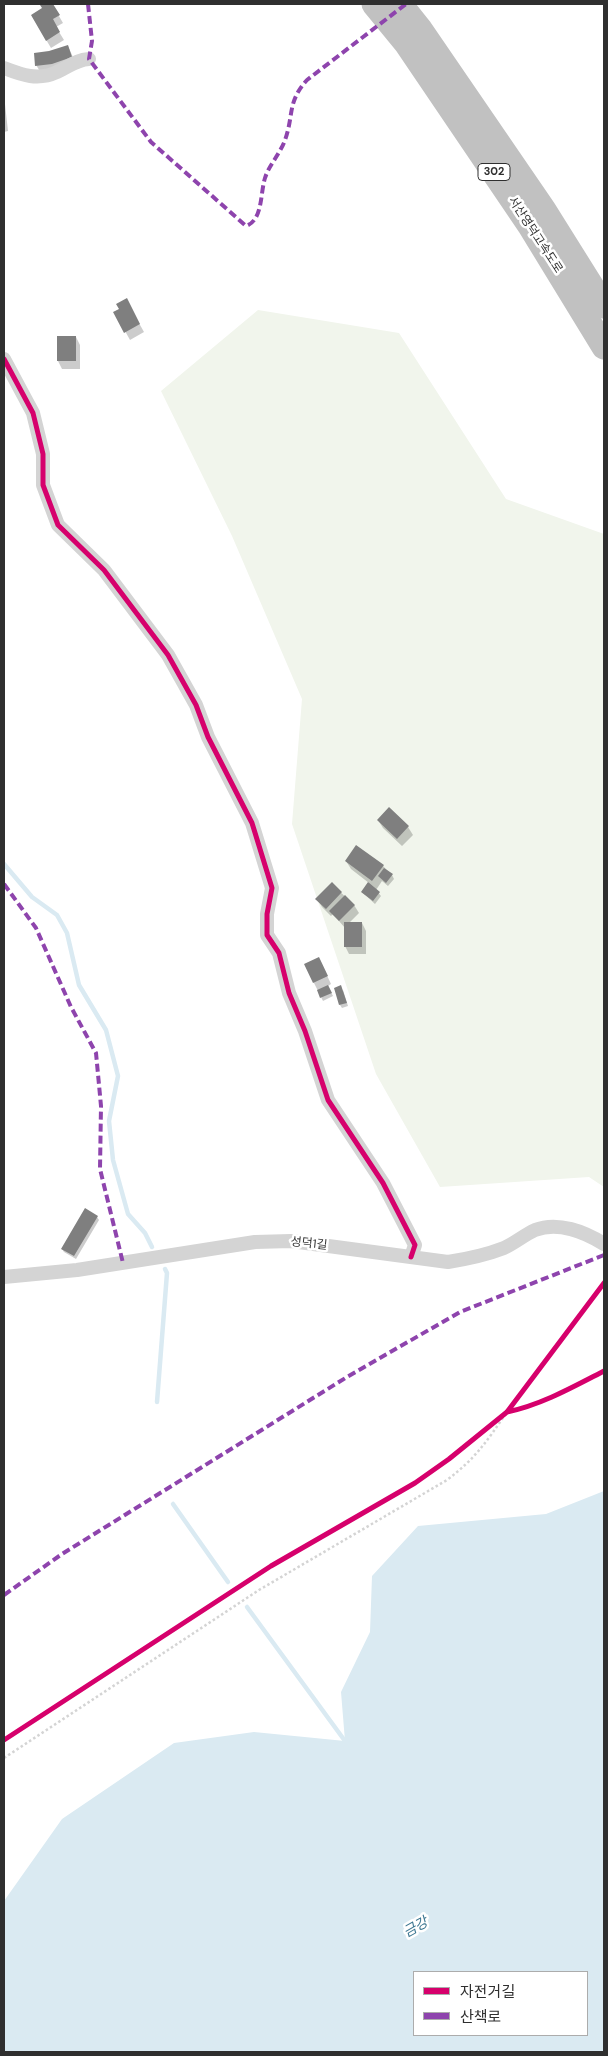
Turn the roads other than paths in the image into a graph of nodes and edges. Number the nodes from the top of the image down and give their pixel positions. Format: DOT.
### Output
graph roads {
  1 [pos="374,4"];
  2 [pos="400,4"];
  3 [pos="89,59"];
  4 [pos="4,68"];
  5 [pos="604,306"];
  6 [pos="604,347"];
  7 [pos="4,359"];
  8 [pos="604,1244"];
  9 [pos="411,1257"];
  10 [pos="4,1277"];
  1 -- 6 [label="highway, 서산영덕고속도로 / 302"];
  2 -- 5 [label="highway, 서산영덕고속도로 / 302"];
  3 -- 4 [label="street"];
  7 -- 9 [label="street"];
  8 -- 9 [label="street, 성덕1길"];
  9 -- 10 [label="street, 성덕1길"];
}
